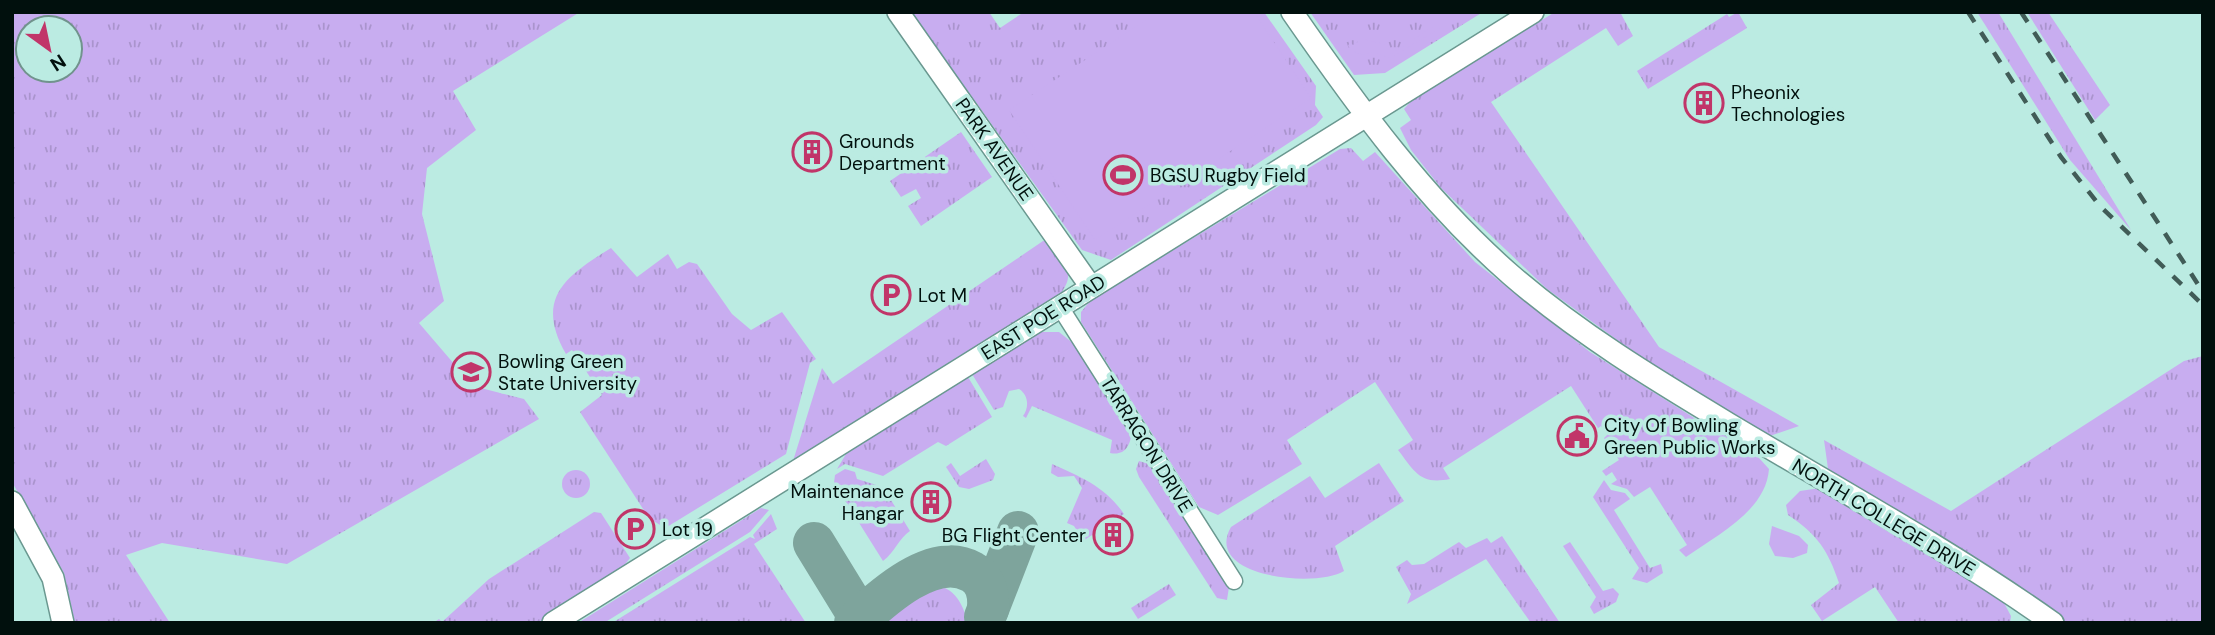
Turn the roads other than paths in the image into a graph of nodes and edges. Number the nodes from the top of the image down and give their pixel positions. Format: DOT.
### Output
graph roads {
  1 [pos="898,12"];
  2 [pos="1292,12"];
  3 [pos="1532,12"];
  4 [pos="1366,116"];
  5 [pos="1091,287"];
  6 [pos="1059,307"];
  7 [pos="12,502"];
  8 [pos="1234,581"];
  9 [pos="63,623"];
  10 [pos="553,623"];
  11 [pos="2053,623"];
  1 -- 5 [label="street, PARK AVENUE"];
  2 -- 4 [label="street, NORTH COLLEGE DRIVE"];
  3 -- 4 [label="street, EAST POE ROAD"];
  4 -- 5 [label="street, EAST POE ROAD"];
  4 -- 11 [label="street, NORTH COLLEGE DRIVE"];
  5 -- 6 [label="street, EAST POE ROAD"];
  6 -- 8 [label="street, TARRAGON DRIVE"];
  6 -- 10 [label="street, EAST POE ROAD"];
  7 -- 9 [label="street"];
}
